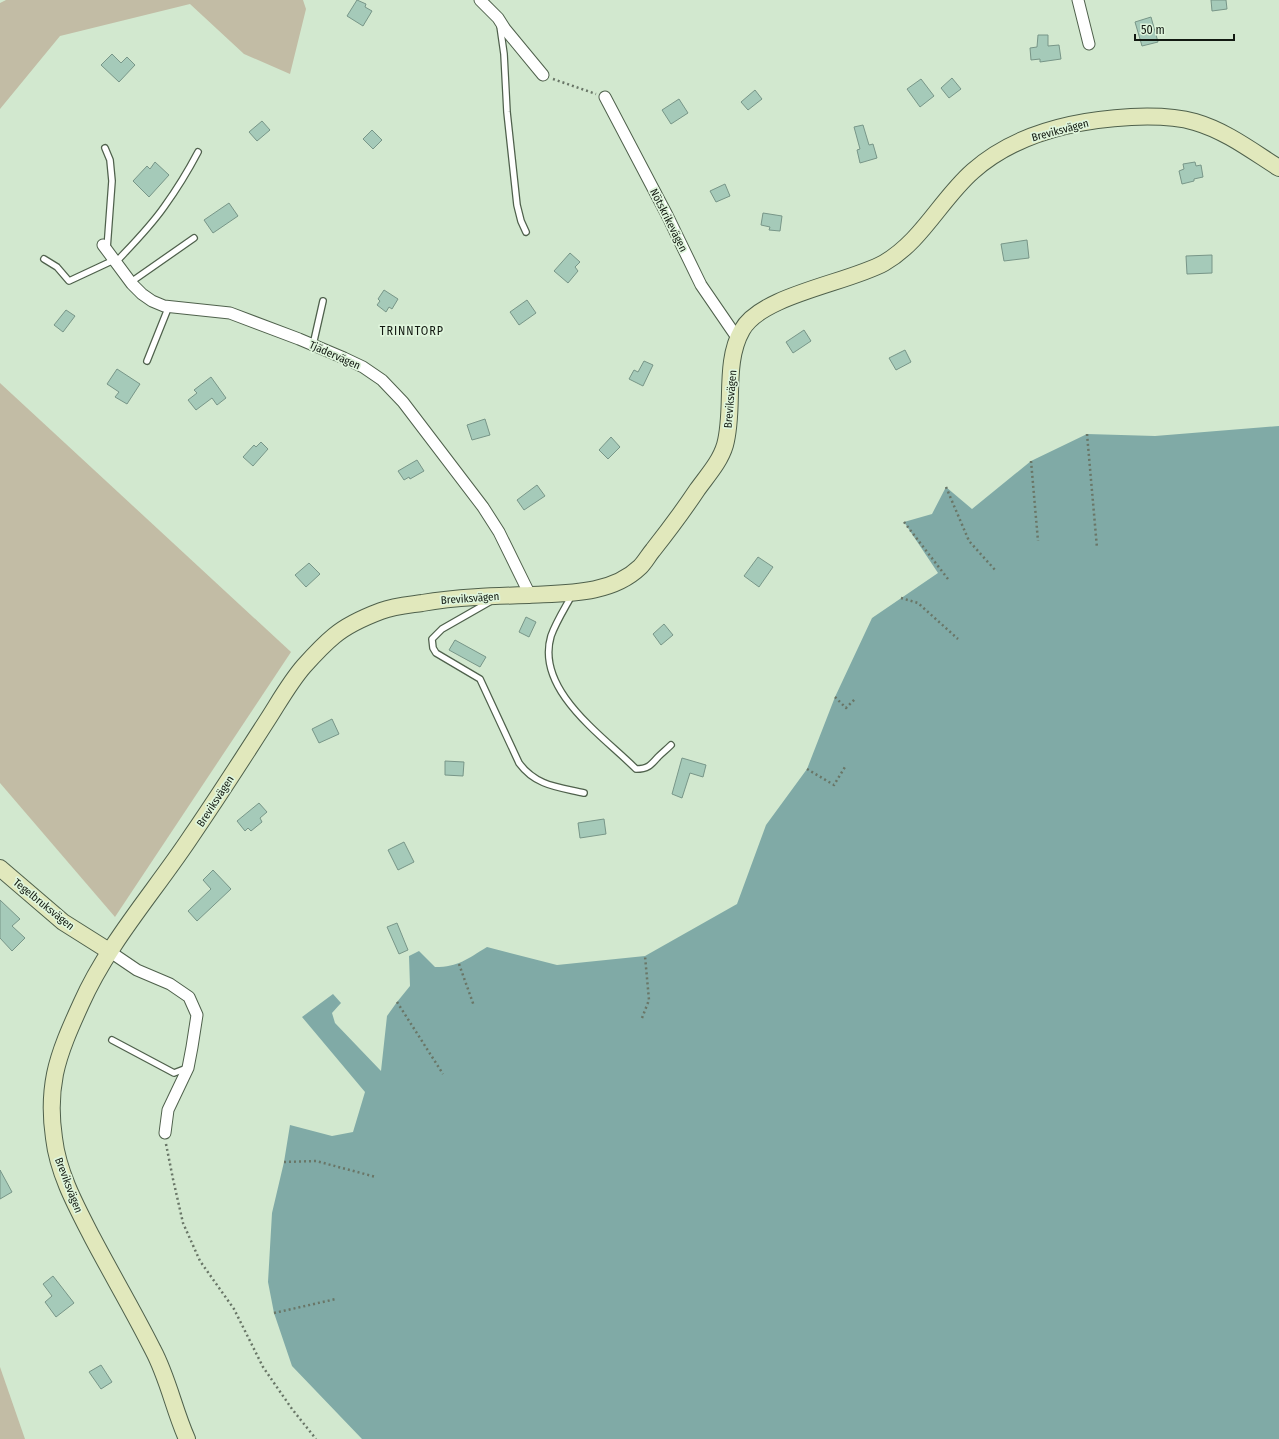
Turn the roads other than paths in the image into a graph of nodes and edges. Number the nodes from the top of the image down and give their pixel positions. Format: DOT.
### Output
graph roads {
  1 [pos="480,0"];
  2 [pos="1078,0"];
  3 [pos="498,18"];
  4 [pos="1089,44"];
  5 [pos="543,75"];
  6 [pos="605,97"];
  7 [pos="105,148"];
  8 [pos="198,152"];
  9 [pos="1279,168"];
  10 [pos="526,232"];
  11 [pos="194,238"];
  12 [pos="110,255"];
  13 [pos="44,259"];
  14 [pos="131,282"];
  15 [pos="323,301"];
  16 [pos="169,306"];
  17 [pos="738,339"];
  18 [pos="313,345"];
  19 [pos="147,361"];
  20 [pos="573,593"];
  21 [pos="530,595"];
  22 [pos="500,596"];
  23 [pos="671,745"];
  24 [pos="584,793"];
  25 [pos="0,868"];
  26 [pos="109,952"];
  27 [pos="112,1040"];
  28 [pos="188,1068"];
  29 [pos="165,1133"];
  30 [pos="187,1439"];
  1 -- 3 [label="street"];
  2 -- 4 [label="street"];
  3 -- 5 [label="street"];
  3 -- 10 [label="lane"];
  6 -- 17 [label="street, Nötskrikevägen"];
  7 -- 12 [label="lane"];
  8 -- 12 [label="lane"];
  9 -- 17 [label="main road, Breviksvägen"];
  11 -- 14 [label="lane"];
  12 -- 13 [label="lane"];
  12 -- 14 [label="street, Tjädervägen"];
  14 -- 16 [label="street, Tjädervägen"];
  15 -- 18 [label="lane"];
  16 -- 18 [label="street, Tjädervägen"];
  16 -- 19 [label="lane"];
  17 -- 20 [label="main road, Breviksvägen"];
  18 -- 21 [label="street, Tjädervägen"];
  20 -- 21 [label="main road, Breviksvägen"];
  20 -- 23 [label="lane"];
  21 -- 22 [label="main road, Breviksvägen"];
  22 -- 24 [label="lane"];
  22 -- 26 [label="main road, Breviksvägen"];
  25 -- 26 [label="main road, Tegelbruksvägen"];
  26 -- 28 [label="street"];
  26 -- 30 [label="main road, Breviksvägen"];
  27 -- 28 [label="lane"];
  28 -- 29 [label="street"];
}
